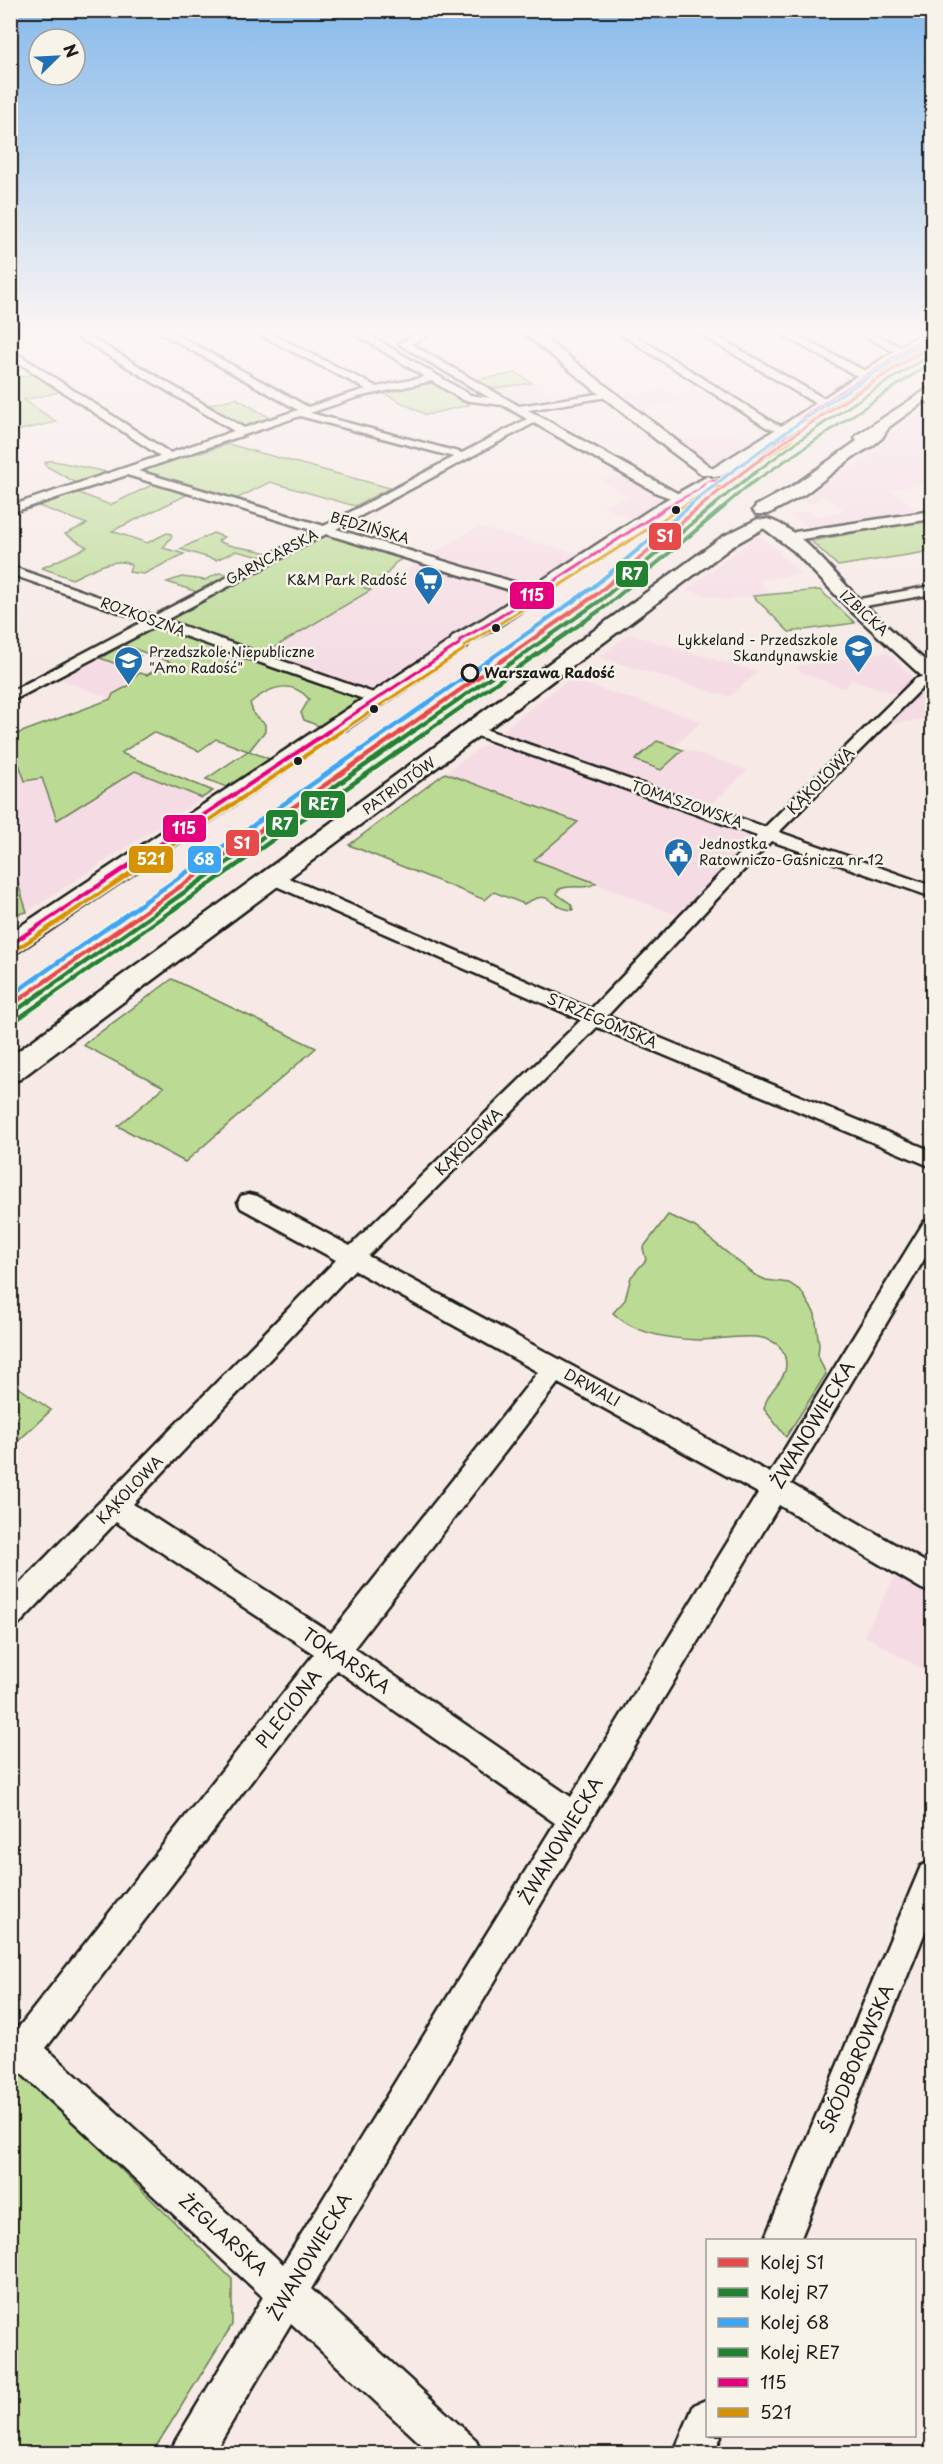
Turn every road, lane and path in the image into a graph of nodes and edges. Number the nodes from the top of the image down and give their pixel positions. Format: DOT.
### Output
graph roads {
  1 [pos="152,445"];
  2 [pos="205,445"];
  3 [pos="423,445"];
  4 [pos="483,445"];
  5 [pos="580,445"];
  6 [pos="670,445"];
  7 [pos="761,445"];
  8 [pos="863,445"];
  9 [pos="462,456"];
  10 [pos="170,457"];
  11 [pos="127,471"];
  12 [pos="709,476"];
  13 [pos="672,501"];
  14 [pos="10,510"];
  15 [pos="933,515"];
  16 [pos="765,518"];
  17 [pos="323,530"];
  18 [pos="797,541"];
  19 [pos="10,570"];
  20 [pos="933,590"];
  21 [pos="535,593"];
  22 [pos="854,604"];
  23 [pos="152,621"];
  24 [pos="933,676"];
  25 [pos="10,698"];
  26 [pos="377,699"];
  27 [pos="474,730"];
  28 [pos="768,834"];
  29 [pos="273,878"];
  30 [pos="933,892"];
  31 [pos="10,945"];
  32 [pos="594,1018"];
  33 [pos="10,1072"];
  34 [pos="933,1160"];
  35 [pos="249,1202"];
  36 [pos="933,1228"];
  37 [pos="352,1258"];
  38 [pos="555,1368"];
  39 [pos="775,1489"];
  40 [pos="115,1506"];
  41 [pos="933,1580"];
  42 [pos="10,1614"];
  43 [pos="334,1652"];
  44 [pos="575,1819"];
  45 [pos="933,1877"];
  46 [pos="16,2046"];
  47 [pos="783,2239"];
  48 [pos="288,2293"];
  49 [pos="706,2424"];
  50 [pos="190,2454"];
  51 [pos="462,2454"];
  52 [pos="693,2454"];
  1 -- 10 [label="street"];
  2 -- 10 [label="street"];
  3 -- 9 [label="street"];
  4 -- 9 [label="street, GARNCARSKA"];
  5 -- 13 [label="street"];
  6 -- 12 [label="street"];
  7 -- 12 [label="main road"];
  8 -- 16 [label="main road, PATRIOTÓW"];
  9 -- 17 [label="street, GARNCARSKA"];
  10 -- 11 [label="street"];
  11 -- 14 [label="street"];
  11 -- 17 [label="street, BĘDZIŃSKA"];
  12 -- 13 [label="main road"];
  13 -- 21 [label="main road"];
  15 -- 18 [label="street"];
  16 -- 18 [label="street, IZBICKA"];
  16 -- 27 [label="main road, PATRIOTÓW"];
  17 -- 21 [label="street, BĘDZIŃSKA"];
  17 -- 23 [label="street, GARNCARSKA"];
  18 -- 22 [label="street, IZBICKA"];
  19 -- 23 [label="street, ROZKOSZNA"];
  20 -- 22 [label="street"];
  21 -- 26 [label="main road"];
  22 -- 24 [label="street, IZBICKA"];
  23 -- 25 [label="street, GARNCARSKA"];
  23 -- 26 [label="street, ROZKOSZNA"];
  24 -- 28 [label="street, KĄKOLOWA"];
  26 -- 31 [label="main road"];
  27 -- 28 [label="street, TOMASZOWSKA"];
  27 -- 29 [label="main road, PATRIOTÓW"];
  28 -- 30 [label="street, TOMASZOWSKA"];
  28 -- 32 [label="street, KĄKOLOWA"];
  29 -- 32 [label="street, STRZEGOMSKA"];
  29 -- 33 [label="main road, PATRIOTÓW"];
  32 -- 34 [label="street, STRZEGOMSKA"];
  32 -- 37 [label="street, KĄKOLOWA"];
  35 -- 37 [label="street, DRWALI"];
  36 -- 39 [label="street, ŻWANOWIECKA"];
  37 -- 38 [label="street, DRWALI"];
  37 -- 40 [label="street, KĄKOLOWA"];
  38 -- 39 [label="street, DRWALI"];
  38 -- 43 [label="street, PLECIONA"];
  39 -- 41 [label="street, DRWALI"];
  39 -- 44 [label="street, ŻWANOWIECKA"];
  40 -- 42 [label="street, KĄKOLOWA"];
  40 -- 43 [label="street, TOKARSKA"];
  43 -- 44 [label="street, TOKARSKA"];
  43 -- 46 [label="street, PLECIONA"];
  44 -- 48 [label="street, ŻWANOWIECKA"];
  45 -- 47 [label="street, ŚRÓDBOROWSKA"];
  46 -- 48 [label="street, ŻEGLARSKA"];
  48 -- 50 [label="street, ŻWANOWIECKA"];
  48 -- 51 [label="street, ŻEGLARSKA"];
  49 -- 52 [label="street"];
}
